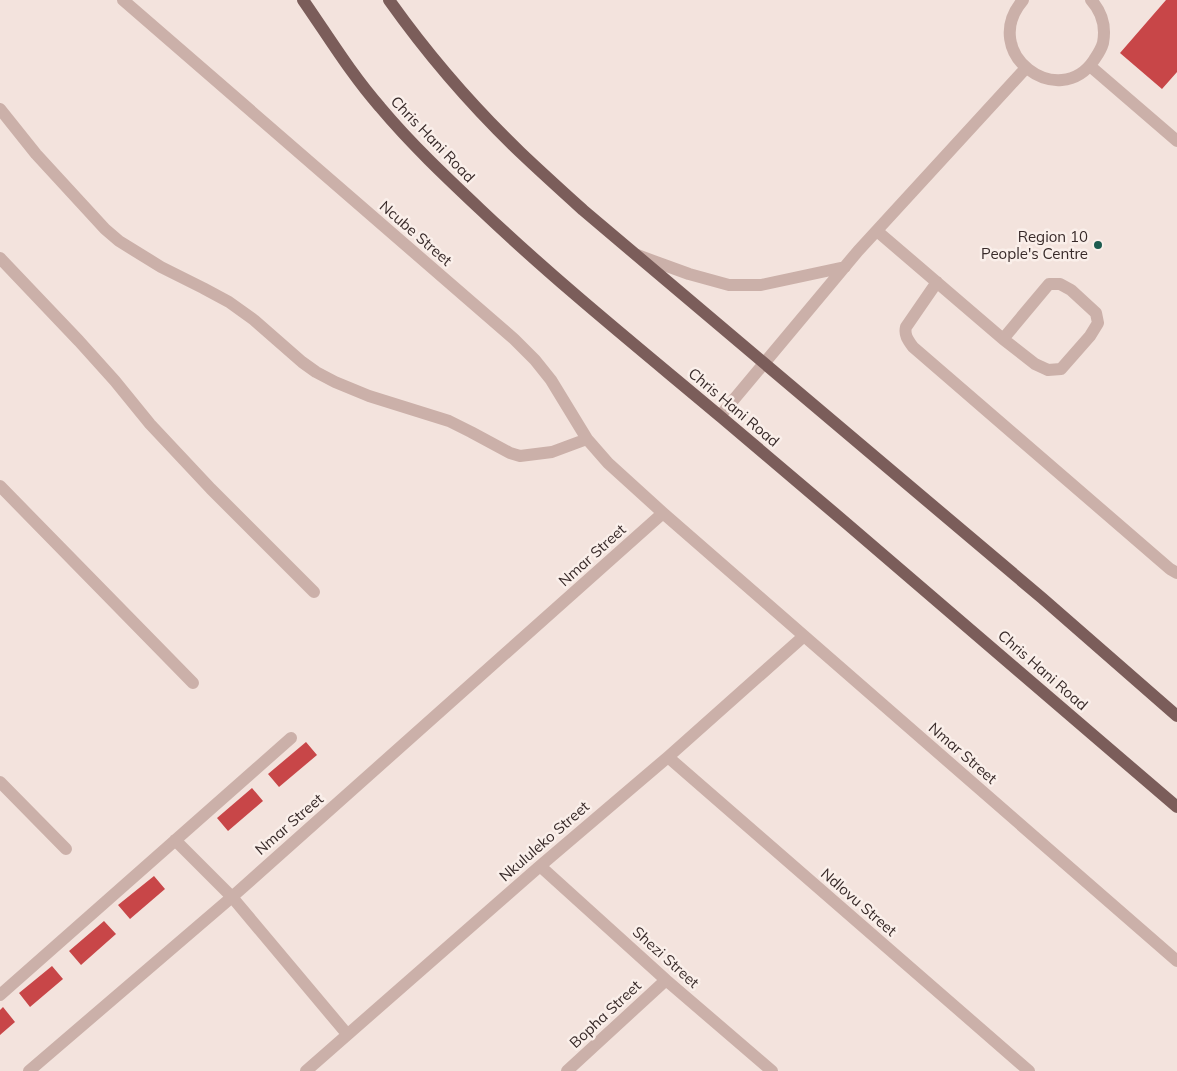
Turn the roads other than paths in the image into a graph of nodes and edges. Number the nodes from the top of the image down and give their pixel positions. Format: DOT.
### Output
graph roads {
  1 [pos="123,0"];
  2 [pos="303,0"];
  3 [pos="389,0"];
  4 [pos="1023,0"];
  5 [pos="1091,0"];
  6 [pos="1090,66"];
  7 [pos="1026,68"];
  8 [pos="0,108"];
  9 [pos="1177,141"];
  10 [pos="877,231"];
  11 [pos="634,254"];
  12 [pos="0,258"];
  13 [pos="845,267"];
  14 [pos="937,282"];
  15 [pos="1003,339"];
  16 [pos="764,362"];
  17 [pos="720,416"];
  18 [pos="587,438"];
  19 [pos="0,486"];
  20 [pos="663,513"];
  21 [pos="1177,573"];
  22 [pos="314,592"];
  23 [pos="804,636"];
  24 [pos="193,683"];
  25 [pos="1177,716"];
  26 [pos="291,738"];
  27 [pos="668,757"];
  28 [pos="0,782"];
  29 [pos="1177,807"];
  30 [pos="176,840"];
  31 [pos="66,849"];
  32 [pos="540,866"];
  33 [pos="232,897"];
  34 [pos="1177,961"];
  35 [pos="666,980"];
  36 [pos="0,995"];
  37 [pos="347,1034"];
  38 [pos="29,1071"];
  39 [pos="306,1071"];
  40 [pos="567,1071"];
  41 [pos="772,1071"];
  42 [pos="1029,1071"];
  1 -- 18 [label="street, Ncube Street"];
  2 -- 17 [label="main road, Chris Hani Road"];
  3 -- 11 [label="main road"];
  4 -- 7 [label="street"];
  5 -- 6 [label="street"];
  6 -- 7 [label="street"];
  6 -- 9 [label="street"];
  7 -- 10 [label="street"];
  8 -- 18 [label="street"];
  10 -- 13 [label="street"];
  10 -- 14 [label="street"];
  11 -- 13 [label="street"];
  11 -- 16 [label="main road"];
  12 -- 22 [label="street"];
  13 -- 16 [label="street"];
  14 -- 15 [label="street"];
  14 -- 21 [label="street"];
  15 -- 15 [label="street"];
  16 -- 17 [label="street"];
  16 -- 25 [label="main road"];
  17 -- 29 [label="main road, Chris Hani Road"];
  18 -- 20 [label="street, Ncube Street"];
  19 -- 24 [label="street"];
  20 -- 23 [label="street, Nmar Street"];
  20 -- 33 [label="street, Nmar Street"];
  23 -- 27 [label="street, Nkululeko Street"];
  23 -- 34 [label="street, Nmar Street"];
  26 -- 30 [label="street"];
  27 -- 32 [label="street, Nkululeko Street"];
  27 -- 42 [label="street, Ndlovu Street"];
  28 -- 31 [label="street"];
  30 -- 33 [label="street"];
  30 -- 36 [label="street"];
  32 -- 35 [label="street, Shezi Street"];
  32 -- 37 [label="street, Nkululeko Street"];
  33 -- 37 [label="street"];
  33 -- 38 [label="street, Nmar Street"];
  35 -- 40 [label="street, Bopha Street"];
  35 -- 41 [label="street, Shezi Street"];
  37 -- 39 [label="street, Nkululeko Street"];
}
